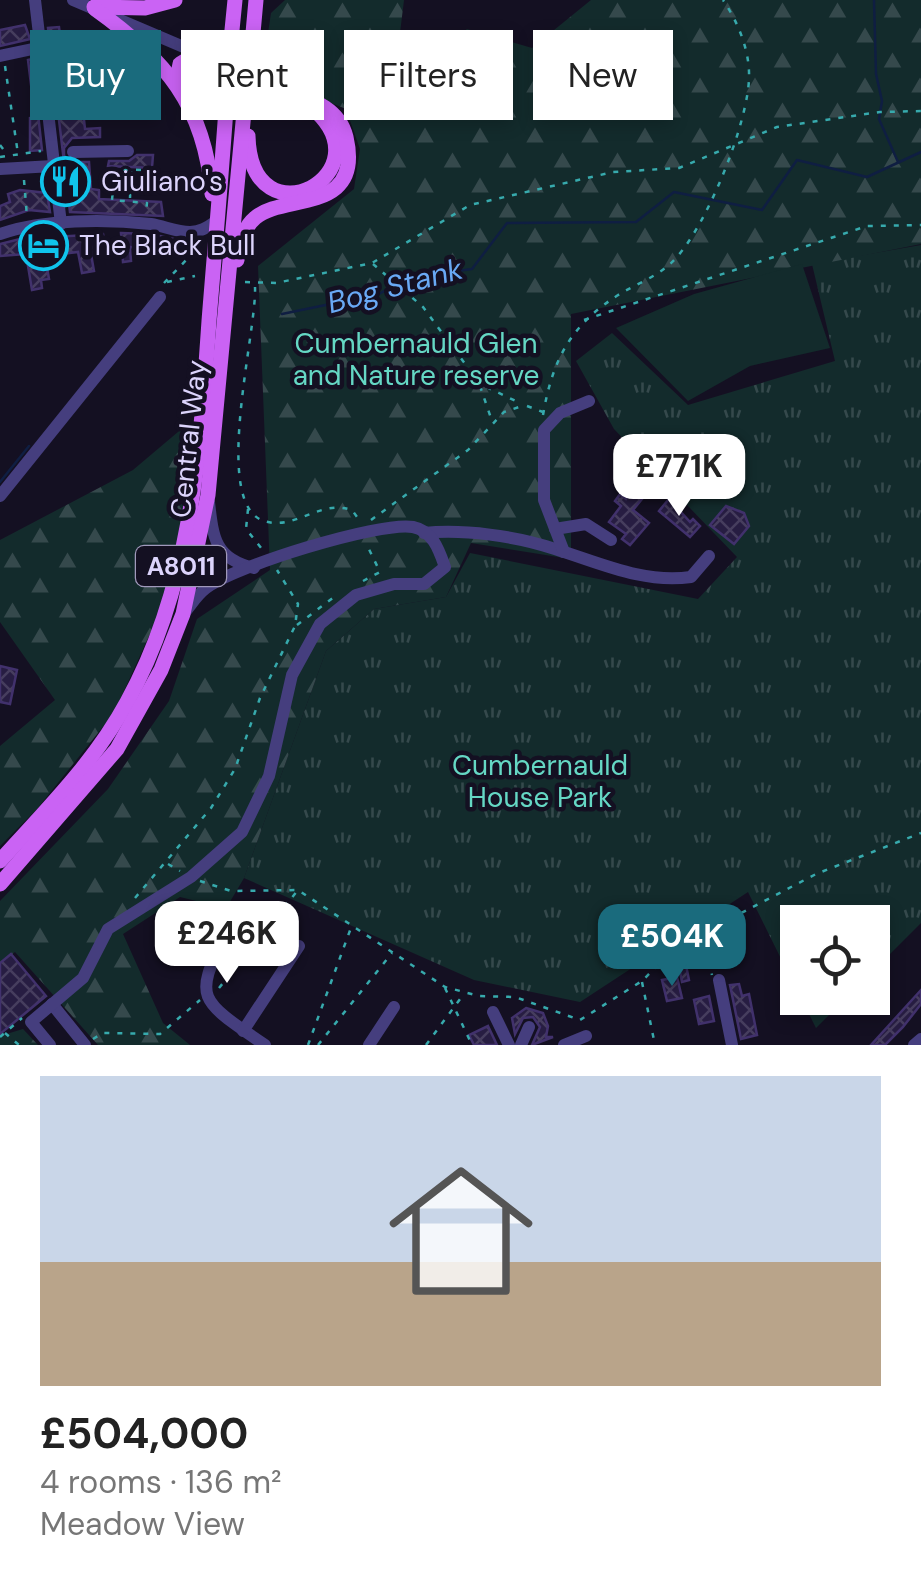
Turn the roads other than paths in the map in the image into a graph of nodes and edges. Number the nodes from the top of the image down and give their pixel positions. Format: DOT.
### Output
graph roads {
  1 [pos="35,0"];
  2 [pos="74,0"];
  3 [pos="174,0"];
  4 [pos="234,0"];
  5 [pos="256,0"];
  6 [pos="98,11"];
  7 [pos="39,30"];
  8 [pos="253,30"];
  9 [pos="181,47"];
  10 [pos="30,51"];
  11 [pos="2,60"];
  12 [pos="181,63"];
  13 [pos="176,83"];
  14 [pos="324,108"];
  15 [pos="53,120"];
  16 [pos="246,120"];
  17 [pos="248,120"];
  18 [pos="322,120"];
  19 [pos="128,151"];
  20 [pos="58,155"];
  21 [pos="0,169"];
  22 [pos="218,218"];
  23 [pos="61,224"];
  24 [pos="0,234"];
  25 [pos="162,290"];
  26 [pos="223,346"];
  27 [pos="589,402"];
  28 [pos="208,495"];
  29 [pos="0,496"];
  30 [pos="556,529"];
  31 [pos="424,533"];
  32 [pos="611,540"];
  33 [pos="564,552"];
  34 [pos="708,556"];
  35 [pos="264,565"];
  36 [pos="183,614"];
  37 [pos="0,861"];
  38 [pos="0,884"];
  39 [pos="233,916"];
  40 [pos="300,946"];
  41 [pos="719,980"];
  42 [pos="56,1002"];
  43 [pos="394,1007"];
  44 [pos="493,1012"];
  45 [pos="529,1027"];
  46 [pos="243,1030"];
  47 [pos="586,1036"];
  48 [pos="921,1039"];
  49 [pos="84,1044"];
  50 [pos="50,1045"];
  51 [pos="265,1045"];
  52 [pos="369,1045"];
  53 [pos="509,1045"];
  54 [pos="521,1045"];
  55 [pos="564,1045"];
  56 [pos="732,1045"];
  57 [pos="914,1045"];
  1 -- 7 [label="street"];
  2 -- 6 [label="street"];
  3 -- 6 [label="main road"];
  4 -- 22 [label="main road, Central Way / A8011, bridge"];
  5 -- 8 [label="main road, Central Way / A8011, bridge"];
  6 -- 9 [label="street"];
  6 -- 13 [label="main road"];
  10 -- 11 [label="street"];
  12 -- 13 [label="main road"];
  13 -- 22 [label="main road"];
  14 -- 26 [label="main road"];
  15 -- 20 [label="street"];
  16 -- 26 [label="main road, Central Way / A8011"];
  17 -- 18 [label="main road"];
  19 -- 20 [label="street"];
  20 -- 21 [label="street"];
  20 -- 23 [label="street"];
  22 -- 23 [label="street"];
  22 -- 37 [label="main road, Central Way / A8011"];
  23 -- 24 [label="street"];
  25 -- 29 [label="street"];
  26 -- 28 [label="main road, Central Way / A8011"];
  27 -- 30 [label="street"];
  28 -- 35 [label="street"];
  28 -- 36 [label="main road, Central Way / A8011"];
  30 -- 32 [label="street"];
  30 -- 33 [label="street"];
  31 -- 33 [label="street"];
  31 -- 35 [label="street"];
  31 -- 42 [label="street"];
  33 -- 34 [label="street"];
  35 -- 36 [label="street"];
  36 -- 38 [label="main road, Central Way / A8011"];
  39 -- 46 [label="street"];
  40 -- 46 [label="street"];
  41 -- 56 [label="street"];
  42 -- 49 [label="street"];
  42 -- 50 [label="street"];
  43 -- 52 [label="street"];
  44 -- 53 [label="street"];
  45 -- 54 [label="street"];
  46 -- 51 [label="street"];
  47 -- 55 [label="street"];
  48 -- 57 [label="street"];
}
